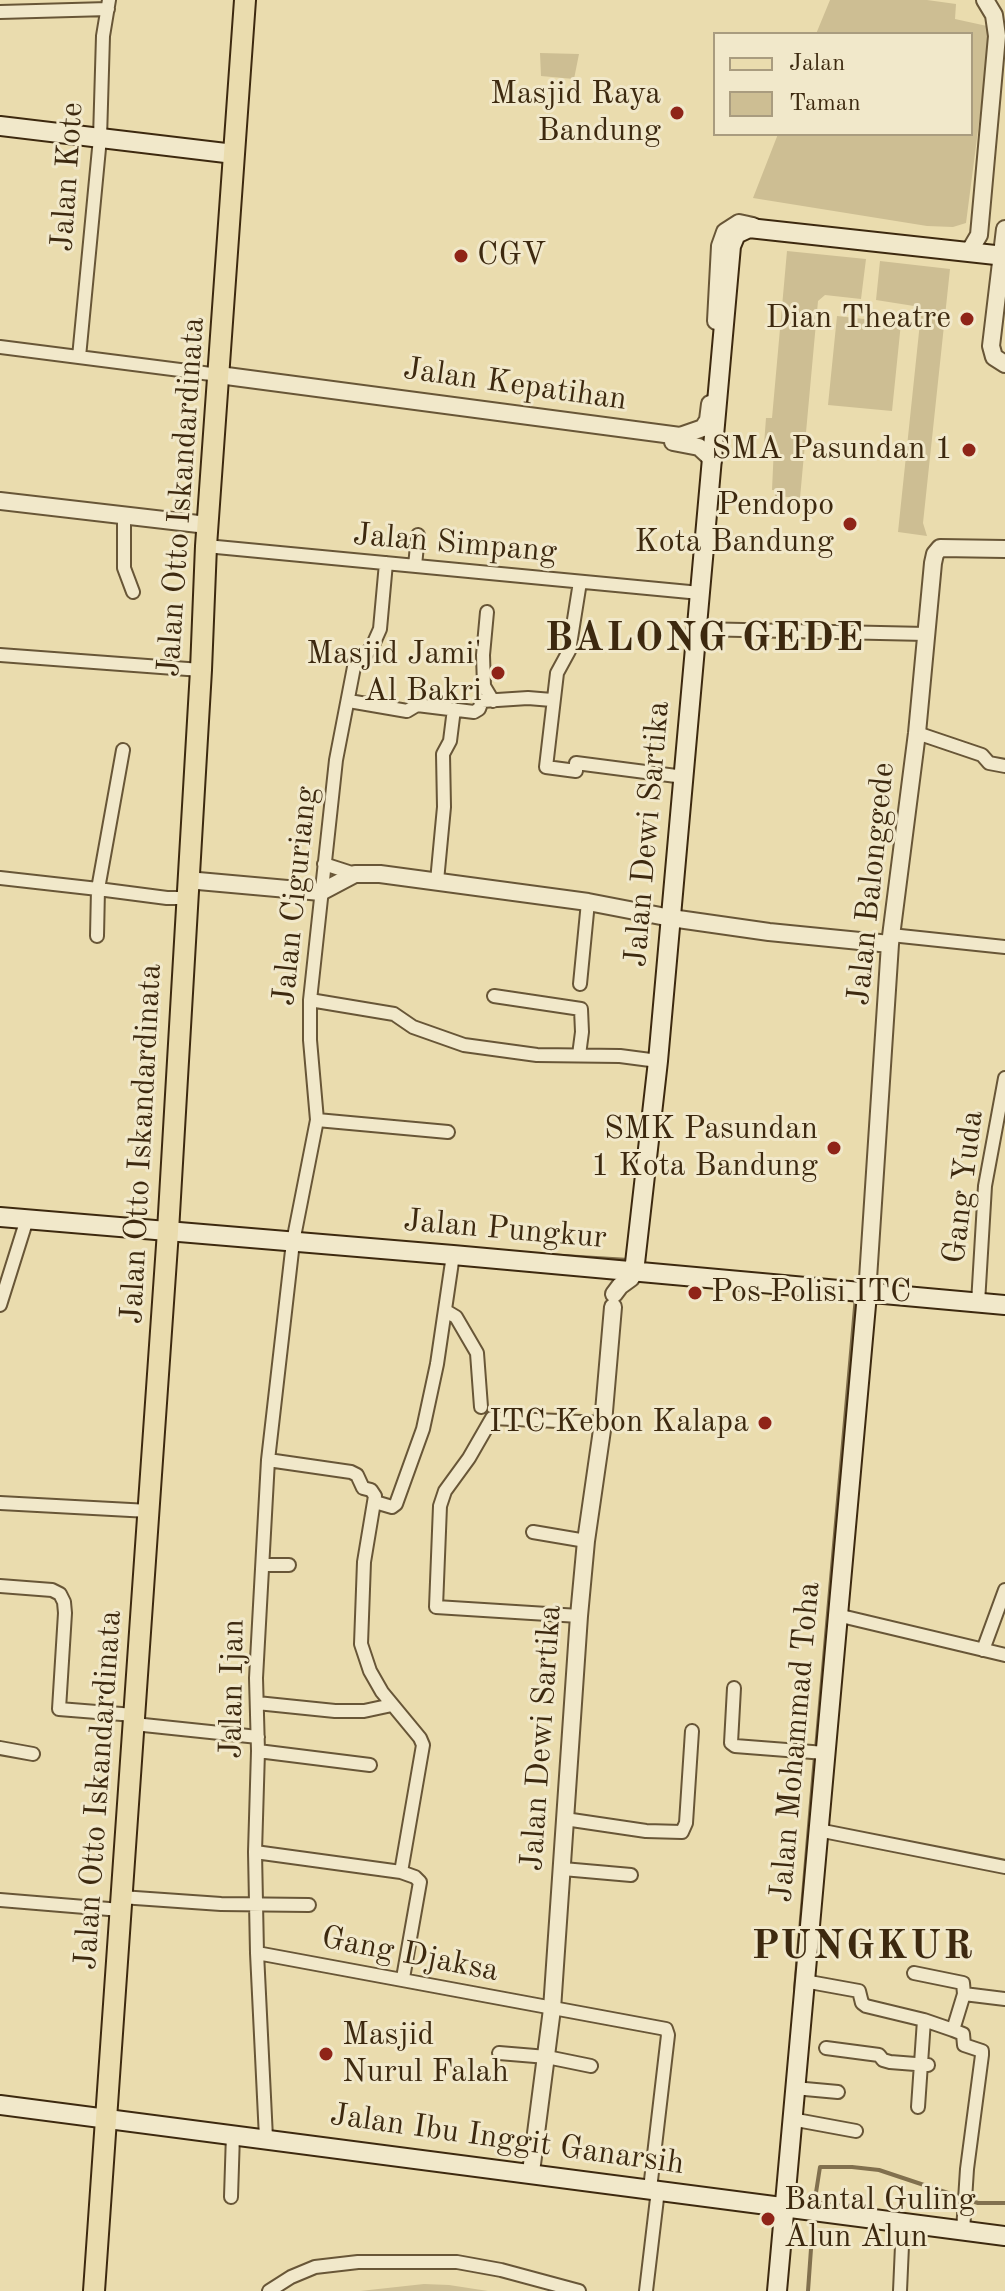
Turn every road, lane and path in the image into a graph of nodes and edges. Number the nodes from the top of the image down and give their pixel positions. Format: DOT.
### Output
graph roads {
  1 [pos="245,0"];
  2 [pos="985,0"];
  3 [pos="109,5"];
  4 [pos="0,12"];
  5 [pos="0,126"];
  6 [pos="100,138"];
  7 [pos="234,154"];
  8 [pos="1005,229"];
  9 [pos="760,230"];
  10 [pos="969,252"];
  11 [pos="1004,256"];
  12 [pos="720,330"];
  13 [pos="0,347"];
  14 [pos="79,357"];
  15 [pos="1005,364"];
  16 [pos="219,383"];
  17 [pos="713,460"];
  18 [pos="0,501"];
  19 [pos="124,516"];
  20 [pos="207,525"];
  21 [pos="418,535"];
  22 [pos="206,546"];
  23 [pos="1005,549"];
  24 [pos="386,563"];
  25 [pos="415,566"];
  26 [pos="580,582"];
  27 [pos="133,592"];
  28 [pos="700,593"];
  29 [pos="487,612"];
  30 [pos="697,629"];
  31 [pos="926,634"];
  32 [pos="0,655"];
  33 [pos="201,670"];
  34 [pos="552,700"];
  35 [pos="349,701"];
  36 [pos="493,701"];
  37 [pos="454,709"];
  38 [pos="917,733"];
  39 [pos="123,750"];
  40 [pos="1005,766"];
  41 [pos="684,777"];
  42 [pos="324,864"];
  43 [pos="355,874"];
  44 [pos="0,878"];
  45 [pos="437,881"];
  46 [pos="98,889"];
  47 [pos="187,889"];
  48 [pos="321,892"];
  49 [pos="588,902"];
  50 [pos="671,918"];
  51 [pos="97,936"];
  52 [pos="890,939"];
  53 [pos="1005,947"];
  54 [pos="580,984"];
  55 [pos="494,996"];
  56 [pos="310,1000"];
  57 [pos="579,1055"];
  58 [pos="658,1061"];
  59 [pos="1005,1078"];
  60 [pos="1002,1105"];
  61 [pos="317,1120"];
  62 [pos="448,1132"];
  63 [pos="0,1217"];
  64 [pos="27,1219"];
  65 [pos="168,1231"];
  66 [pos="293,1242"];
  67 [pos="453,1255"];
  68 [pos="634,1272"];
  69 [pos="867,1294"];
  70 [pos="978,1303"];
  71 [pos="0,1305"];
  72 [pos="1005,1305"];
  73 [pos="446,1311"];
  74 [pos="481,1407"];
  75 [pos="603,1423"];
  76 [pos="268,1460"];
  77 [pos="375,1502"];
  78 [pos="0,1503"];
  79 [pos="149,1511"];
  80 [pos="533,1532"];
  81 [pos="586,1541"];
  82 [pos="263,1565"];
  83 [pos="289,1565"];
  84 [pos="0,1586"];
  85 [pos="1005,1590"];
  86 [pos="837,1615"];
  87 [pos="579,1616"];
  88 [pos="983,1650"];
  89 [pos="1005,1655"];
  90 [pos="734,1688"];
  91 [pos="257,1703"];
  92 [pos="392,1705"];
  93 [pos="134,1720"];
  94 [pos="692,1731"];
  95 [pos="258,1737"];
  96 [pos="0,1748"];
  97 [pos="258,1751"];
  98 [pos="825,1753"];
  99 [pos="33,1754"];
  100 [pos="370,1765"];
  101 [pos="565,1819"];
  102 [pos="818,1830"];
  103 [pos="255,1852"];
  104 [pos="1005,1867"];
  105 [pos="563,1869"];
  106 [pos="401,1872"];
  107 [pos="631,1875"];
  108 [pos="0,1900"];
  109 [pos="257,1903"];
  110 [pos="121,1904"];
  111 [pos="309,1905"];
  112 [pos="257,1953"];
  113 [pos="914,1973"];
  114 [pos="403,1978"];
  115 [pos="804,1981"];
  116 [pos="964,1994"];
  117 [pos="1005,1999"];
  118 [pos="552,2009"];
  119 [pos="924,2020"];
  120 [pos="953,2030"];
  121 [pos="826,2048"];
  122 [pos="499,2053"];
  123 [pos="547,2057"];
  124 [pos="924,2065"];
  125 [pos="591,2066"];
  126 [pos="794,2088"];
  127 [pos="838,2092"];
  128 [pos="0,2105"];
  129 [pos="918,2107"];
  130 [pos="106,2118"];
  131 [pos="791,2119"];
  132 [pos="856,2131"];
  133 [pos="233,2134"];
  134 [pos="266,2138"];
  135 [pos="531,2172"];
  136 [pos="654,2190"];
  137 [pos="231,2197"];
  138 [pos="783,2207"];
  139 [pos="903,2223"];
  140 [pos="963,2231"];
  141 [pos="1005,2236"];
  142 [pos="94,2291"];
  143 [pos="269,2291"];
  144 [pos="579,2291"];
  145 [pos="646,2291"];
  146 [pos="777,2291"];
  147 [pos="900,2291"];
  1 -- 7 [label="main road, Jalan Otto Iskandardinata"];
  2 -- 10 [label="street"];
  3 -- 4 [label="street"];
  3 -- 6 [label="street, Jalan Kote"];
  5 -- 6 [label="main road"];
  6 -- 7 [label="main road"];
  6 -- 14 [label="street, Jalan Kote"];
  7 -- 16 [label="main road, Jalan Otto Iskandardinata"];
  8 -- 11 [label="street"];
  9 -- 10 [label="main road"];
  9 -- 12 [label="main road, Jalan Dewi Sartika"];
  9 -- 12 [label="street, Jalan Dewi Sartika"];
  10 -- 11 [label="main road"];
  11 -- 15 [label="street"];
  12 -- 16 [label="street, Jalan Kepatihan"];
  12 -- 17 [label="main road, Jalan Dewi Sartika"];
  13 -- 14 [label="street"];
  14 -- 16 [label="street"];
  16 -- 17 [label="street, Jalan Kepatihan"];
  16 -- 20 [label="main road, Jalan Otto Iskandardinata"];
  17 -- 28 [label="main road, Jalan Dewi Sartika"];
  18 -- 19 [label="street"];
  19 -- 20 [label="street"];
  19 -- 27 [label="street"];
  20 -- 22 [label="main road, Jalan Otto Iskandardinata"];
  21 -- 25 [label="street"];
  22 -- 24 [label="street, Jalan Simpang"];
  22 -- 33 [label="main road, Jalan Otto Iskandardinata"];
  23 -- 31 [label="street, Jalan Balonggede"];
  24 -- 25 [label="street, Jalan Simpang"];
  24 -- 35 [label="street, Jalan Ciguriang"];
  25 -- 26 [label="street, Jalan Simpang"];
  26 -- 28 [label="street, Jalan Simpang"];
  26 -- 34 [label="street"];
  28 -- 30 [label="main road, Jalan Dewi Sartika"];
  29 -- 36 [label="street"];
  30 -- 31 [label="street"];
  30 -- 41 [label="main road, Jalan Dewi Sartika"];
  31 -- 38 [label="street, Jalan Balonggede"];
  32 -- 33 [label="street"];
  33 -- 47 [label="main road, Jalan Otto Iskandardinata"];
  34 -- 36 [label="street"];
  34 -- 41 [label="street"];
  35 -- 37 [label="street"];
  35 -- 42 [label="street, Jalan Ciguriang"];
  36 -- 37 [label="street"];
  37 -- 45 [label="street"];
  38 -- 40 [label="street"];
  38 -- 52 [label="street, Jalan Balonggede"];
  39 -- 46 [label="street"];
  41 -- 50 [label="main road, Jalan Dewi Sartika"];
  42 -- 43 [label="street"];
  42 -- 48 [label="street, Jalan Ciguriang"];
  43 -- 45 [label="street"];
  43 -- 48 [label="street"];
  44 -- 46 [label="street"];
  45 -- 49 [label="street"];
  46 -- 47 [label="street"];
  46 -- 51 [label="street"];
  47 -- 48 [label="street"];
  47 -- 65 [label="main road, Jalan Otto Iskandardinata"];
  48 -- 56 [label="street, Jalan Ciguriang"];
  49 -- 50 [label="street"];
  49 -- 54 [label="street"];
  50 -- 52 [label="street"];
  50 -- 58 [label="main road, Jalan Dewi Sartika"];
  52 -- 53 [label="street"];
  52 -- 69 [label="street, Jalan Balonggede"];
  55 -- 57 [label="street"];
  56 -- 57 [label="street"];
  56 -- 61 [label="street, Jalan Ciguriang"];
  57 -- 58 [label="street"];
  58 -- 68 [label="main road, Jalan Dewi Sartika"];
  59 -- 60 [label="street, Gang Yuda"];
  60 -- 70 [label="street, Gang Yuda"];
  61 -- 62 [label="street"];
  61 -- 66 [label="street, Jalan Ciguriang"];
  63 -- 64 [label="main road, Jalan Pungkur"];
  64 -- 65 [label="main road, Jalan Pungkur"];
  64 -- 71 [label="street"];
  65 -- 66 [label="main road, Jalan Pungkur"];
  65 -- 79 [label="main road, Jalan Otto Iskandardinata"];
  66 -- 67 [label="main road, Jalan Pungkur"];
  66 -- 76 [label="street, Jalan Ijan"];
  67 -- 68 [label="main road, Jalan Pungkur"];
  67 -- 73 [label="street"];
  68 -- 69 [label="main road, Jalan Pungkur"];
  68 -- 75 [label="street, Jalan Dewi Sartika"];
  69 -- 70 [label="main road, Jalan Pungkur"];
  69 -- 86 [label="main road, Jalan Mohammad Toha"];
  70 -- 72 [label="main road, Jalan Pungkur"];
  73 -- 74 [label="street"];
  73 -- 77 [label="street"];
  75 -- 81 [label="street, Jalan Dewi Sartika"];
  75 -- 87 [label="street"];
  76 -- 77 [label="street"];
  76 -- 82 [label="street, Jalan Ijan"];
  77 -- 92 [label="street"];
  78 -- 79 [label="street"];
  79 -- 93 [label="main road, Jalan Otto Iskandardinata"];
  80 -- 81 [label="street"];
  81 -- 87 [label="street, Jalan Dewi Sartika"];
  82 -- 83 [label="street"];
  82 -- 91 [label="street, Jalan Ijan"];
  84 -- 93 [label="street"];
  85 -- 88 [label="street"];
  86 -- 88 [label="street"];
  86 -- 98 [label="main road, Jalan Mohammad Toha"];
  87 -- 101 [label="street, Jalan Dewi Sartika"];
  88 -- 89 [label="street"];
  90 -- 98 [label="street"];
  91 -- 92 [label="street"];
  91 -- 95 [label="street, Jalan Ijan"];
  92 -- 106 [label="street"];
  93 -- 95 [label="street"];
  93 -- 110 [label="main road, Jalan Otto Iskandardinata"];
  94 -- 101 [label="street"];
  95 -- 97 [label="street, Jalan Ijan"];
  96 -- 99 [label="street"];
  97 -- 100 [label="street"];
  97 -- 103 [label="street, Jalan Ijan"];
  98 -- 102 [label="main road, Jalan Mohammad Toha"];
  101 -- 105 [label="street, Jalan Dewi Sartika"];
  102 -- 104 [label="street"];
  102 -- 115 [label="main road, Jalan Mohammad Toha"];
  103 -- 106 [label="street"];
  103 -- 109 [label="street, Jalan Ijan"];
  105 -- 107 [label="street"];
  105 -- 118 [label="street, Jalan Dewi Sartika"];
  106 -- 114 [label="street"];
  108 -- 110 [label="street"];
  109 -- 110 [label="street"];
  109 -- 111 [label="street"];
  109 -- 112 [label="street, Jalan Ijan"];
  110 -- 130 [label="main road, Jalan Otto Iskandardinata"];
  112 -- 114 [label="street, Gang Djaksa"];
  112 -- 134 [label="street, Jalan Ijan"];
  113 -- 116 [label="street"];
  114 -- 118 [label="street, Gang Djaksa"];
  115 -- 119 [label="street"];
  115 -- 126 [label="main road, Jalan Mohammad Toha"];
  116 -- 117 [label="street"];
  116 -- 120 [label="street"];
  118 -- 123 [label="street, Jalan Dewi Sartika"];
  118 -- 136 [label="street, Gang Djaksa"];
  119 -- 120 [label="street"];
  119 -- 124 [label="street"];
  120 -- 140 [label="street"];
  121 -- 124 [label="street"];
  122 -- 123 [label="street"];
  123 -- 125 [label="street"];
  123 -- 135 [label="street, Jalan Dewi Sartika"];
  124 -- 129 [label="street"];
  126 -- 127 [label="street"];
  126 -- 131 [label="main road, Jalan Mohammad Toha"];
  128 -- 130 [label="main road, Jalan Ibu Inggit Ganarsih"];
  130 -- 133 [label="main road, Jalan Ibu Inggit Ganarsih"];
  130 -- 142 [label="main road, Jalan Otto Iskandardinata"];
  131 -- 132 [label="street"];
  131 -- 138 [label="main road, Jalan Mohammad Toha"];
  133 -- 134 [label="main road, Jalan Ibu Inggit Ganarsih"];
  133 -- 137 [label="street"];
  134 -- 135 [label="main road, Jalan Ibu Inggit Ganarsih"];
  135 -- 136 [label="main road, Jalan Ibu Inggit Ganarsih"];
  136 -- 138 [label="main road, Jalan Ibu Inggit Ganarsih"];
  136 -- 145 [label="street"];
  138 -- 139 [label="main road, Jalan Ibu Inggit Ganarsih"];
  138 -- 146 [label="main road, Jalan Mohammad Toha"];
  139 -- 140 [label="main road, Jalan Ibu Inggit Ganarsih"];
  139 -- 147 [label="street"];
  140 -- 141 [label="main road, Jalan Ibu Inggit Ganarsih"];
  143 -- 144 [label="street"];
}
